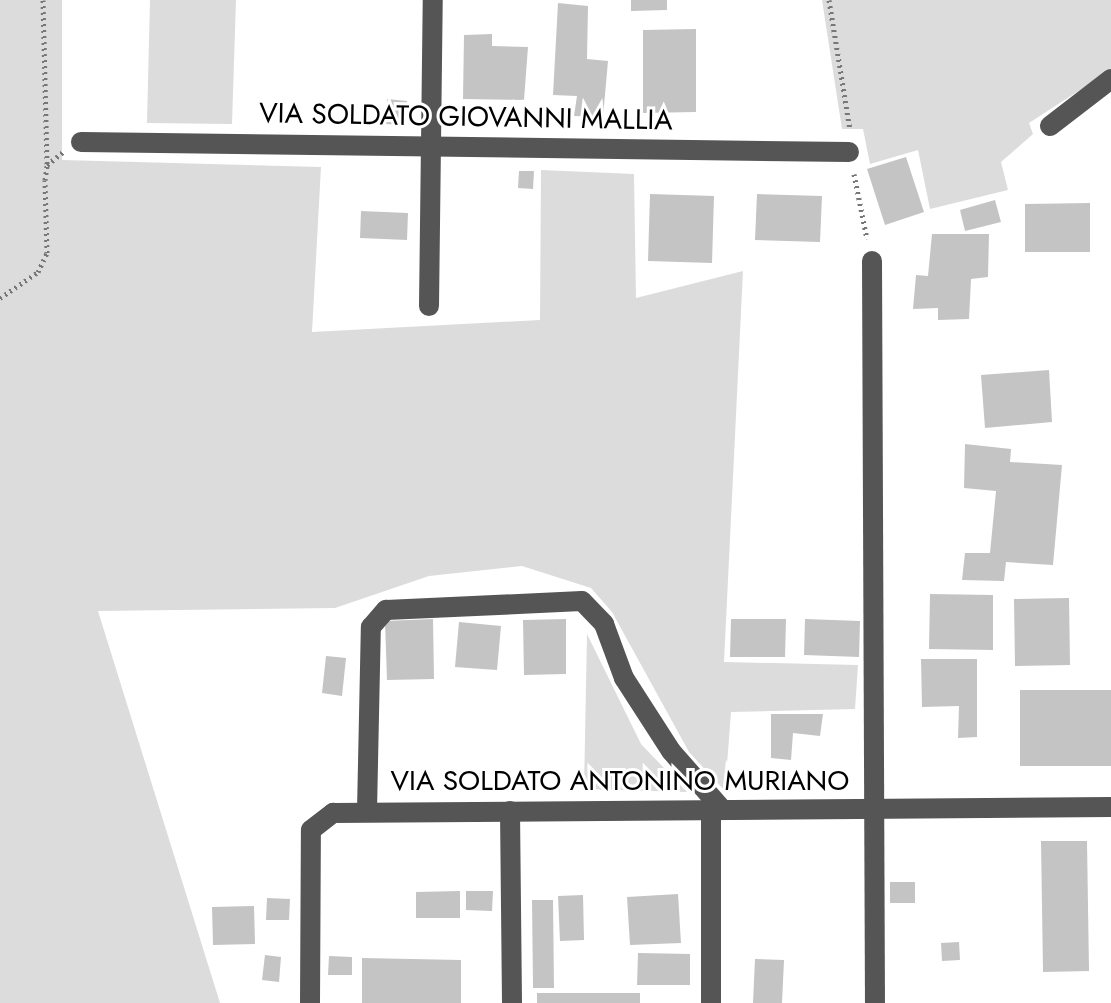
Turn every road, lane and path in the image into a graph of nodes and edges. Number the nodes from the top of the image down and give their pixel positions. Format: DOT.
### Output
graph roads {
  1 [pos="43,0"];
  2 [pos="433,0"];
  3 [pos="1111,79"];
  4 [pos="1050,126"];
  5 [pos="429,141"];
  6 [pos="81,142"];
  7 [pos="849,152"];
  8 [pos="47,165"];
  9 [pos="872,261"];
  10 [pos="0,298"];
  11 [pos="429,306"];
  12 [pos="1111,807"];
  13 [pos="874,808"];
  14 [pos="716,809"];
  15 [pos="367,811"];
  16 [pos="510,811"];
  17 [pos="310,1003"];
  18 [pos="512,1003"];
  19 [pos="711,1003"];
  20 [pos="875,1003"];
  1 -- 8 [label="path"];
  2 -- 5 [label="street"];
  3 -- 4 [label="street"];
  5 -- 6 [label="street, VIA SOLDATO GIOVANNI MALLIA"];
  5 -- 7 [label="street, VIA SOLDATO GIOVANNI MALLIA"];
  5 -- 11 [label="street"];
  6 -- 8 [label="path"];
  8 -- 10 [label="path"];
  9 -- 13 [label="street"];
  12 -- 13 [label="street, VIA SOLDATO ANTONINO MURIANO"];
  13 -- 14 [label="street, VIA SOLDATO ANTONINO MURIANO"];
  13 -- 20 [label="street"];
  14 -- 15 [label="street"];
  14 -- 16 [label="street, VIA SOLDATO ANTONINO MURIANO"];
  14 -- 19 [label="street"];
  15 -- 16 [label="street, VIA SOLDATO ANTONINO MURIANO"];
  15 -- 17 [label="street, VIA SOLDATO ANTONINO MURIANO"];
  16 -- 18 [label="street"];
}
